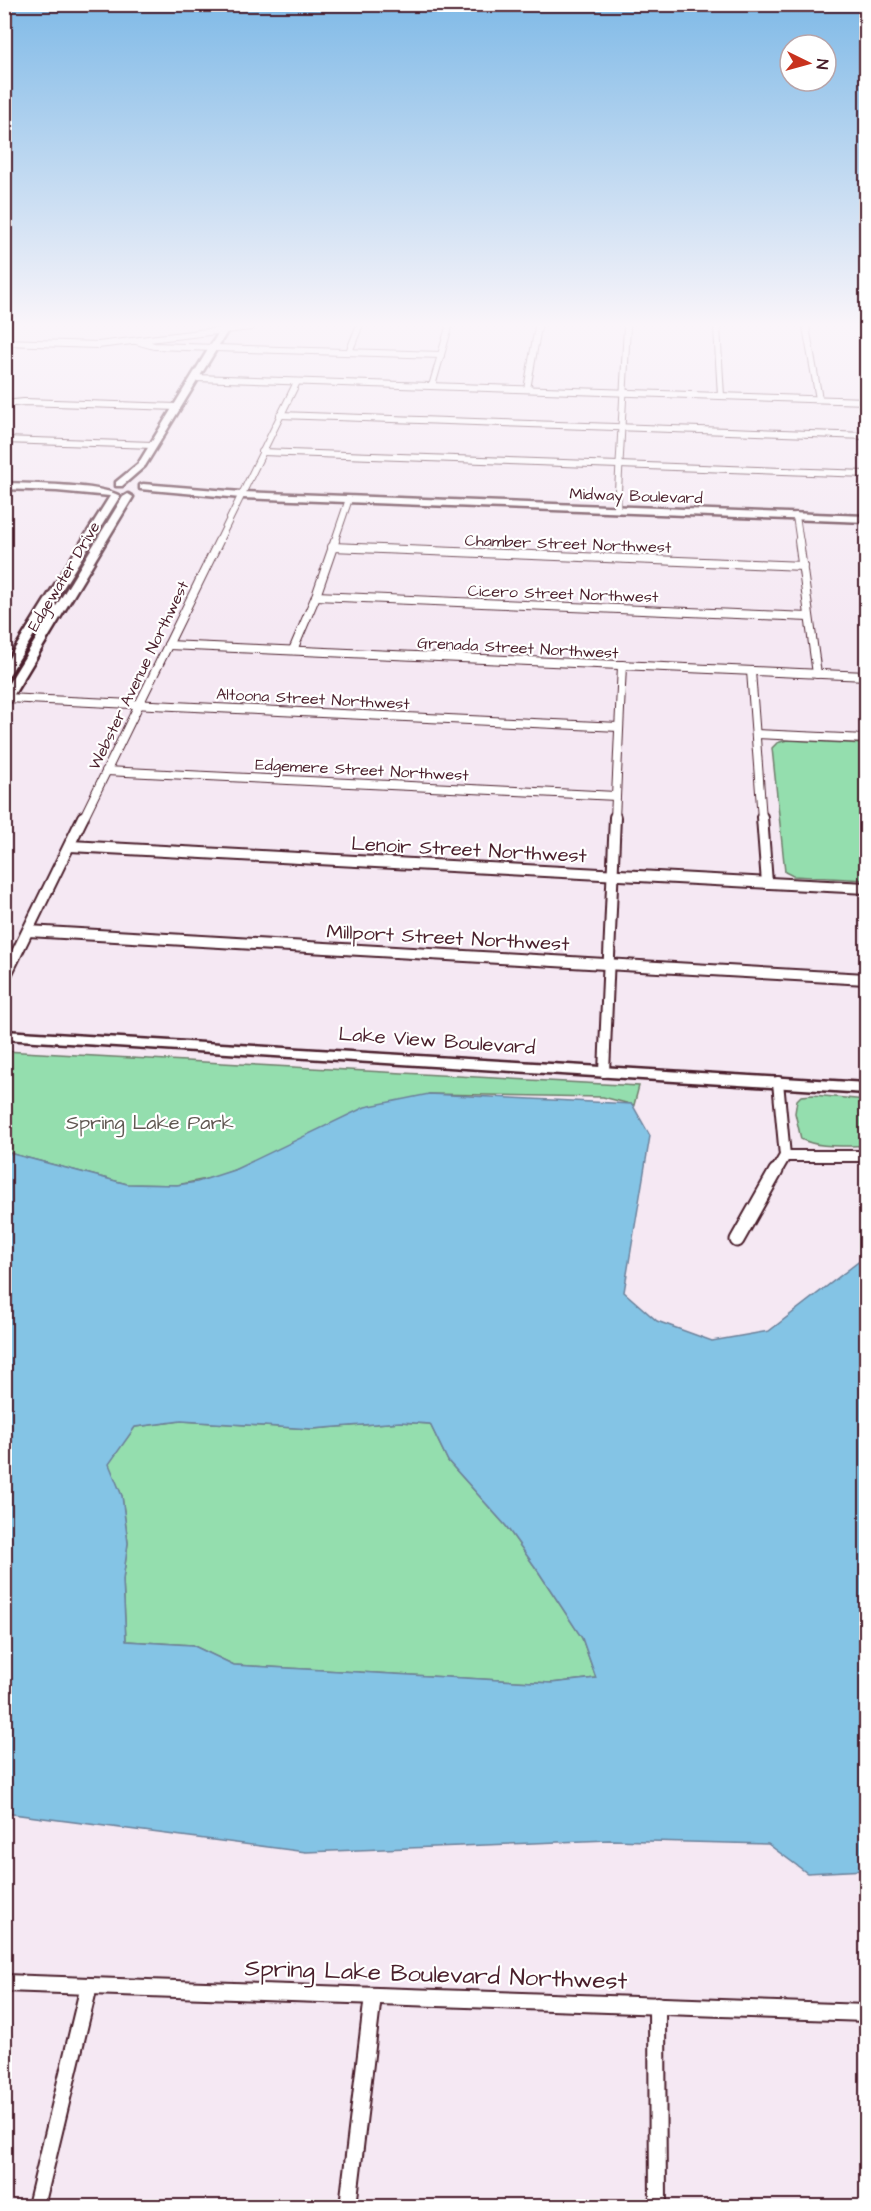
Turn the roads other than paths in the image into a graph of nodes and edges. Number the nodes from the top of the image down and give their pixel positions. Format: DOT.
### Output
graph roads {
  1 [pos="162,430"];
  2 [pos="273,430"];
  3 [pos="622,430"];
  4 [pos="709,430"];
  5 [pos="867,436"];
  6 [pos="4,440"];
  7 [pos="153,445"];
  8 [pos="262,452"];
  9 [pos="620,465"];
  10 [pos="141,466"];
  11 [pos="867,474"];
  12 [pos="7,489"];
  13 [pos="114,490"];
  14 [pos="137,491"];
  15 [pos="241,495"];
  16 [pos="349,499"];
  17 [pos="618,509"];
  18 [pos="796,516"];
  19 [pos="867,519"];
  20 [pos="332,547"];
  21 [pos="802,566"];
  22 [pos="316,596"];
  23 [pos="809,617"];
  24 [pos="168,645"];
  25 [pos="293,650"];
  26 [pos="622,665"];
  27 [pos="752,671"];
  28 [pos="817,674"];
  29 [pos="4,675"];
  30 [pos="867,676"];
  31 [pos="5,699"];
  32 [pos="139,704"];
  33 [pos="619,727"];
  34 [pos="756,734"];
  35 [pos="867,739"];
  36 [pos="106,771"];
  37 [pos="616,796"];
  38 [pos="70,846"];
  39 [pos="613,875"];
  40 [pos="768,883"];
  41 [pos="867,888"];
  42 [pos="28,931"];
  43 [pos="609,964"];
  44 [pos="4,979"];
  45 [pos="867,979"];
  46 [pos="4,1035"];
  47 [pos="604,1072"];
  48 [pos="778,1082"];
  49 [pos="867,1088"];
  50 [pos="867,1155"];
  51 [pos="785,1156"];
  52 [pos="736,1240"];
  53 [pos="4,1983"];
  54 [pos="89,1986"];
  55 [pos="373,1996"];
  56 [pos="657,2006"];
  57 [pos="867,2013"];
  58 [pos="36,2206"];
  59 [pos="348,2206"];
  60 [pos="658,2206"];
  1 -- 7 [label="street, Edgewater Drive"];
  2 -- 8 [label="street, Webster Avenue Northwest"];
  3 -- 9 [label="street"];
  4 -- 5 [label="street"];
  6 -- 7 [label="street"];
  7 -- 10 [label="street, Edgewater Drive"];
  8 -- 9 [label="street"];
  8 -- 15 [label="street, Webster Avenue Northwest"];
  9 -- 11 [label="street"];
  9 -- 17 [label="street"];
  10 -- 13 [label="street, Edgewater Drive"];
  10 -- 14 [label="street, Edgewater Drive"];
  12 -- 13 [label="street"];
  13 -- 14 [label="street"];
  13 -- 14 [label="street"];
  13 -- 29 [label="street, Edgewater Drive"];
  14 -- 15 [label="street, Midway Boulevard"];
  14 -- 31 [label="street, Edgewater Drive"];
  15 -- 16 [label="street, Midway Boulevard"];
  15 -- 24 [label="street, Webster Avenue Northwest"];
  16 -- 17 [label="street, Midway Boulevard"];
  16 -- 20 [label="street"];
  17 -- 18 [label="street, Midway Boulevard"];
  18 -- 19 [label="street, Midway Boulevard"];
  18 -- 21 [label="street"];
  20 -- 21 [label="street, Chamber Street Northwest"];
  20 -- 22 [label="street"];
  21 -- 23 [label="street"];
  22 -- 23 [label="street, Cicero Street Northwest"];
  22 -- 25 [label="street"];
  23 -- 28 [label="street"];
  24 -- 25 [label="street, Grenada Street Northwest"];
  24 -- 32 [label="street, Webster Avenue Northwest"];
  25 -- 26 [label="street, Grenada Street Northwest"];
  26 -- 27 [label="street, Grenada Street Northwest"];
  26 -- 33 [label="street"];
  27 -- 28 [label="street, Grenada Street Northwest"];
  27 -- 34 [label="street"];
  28 -- 30 [label="street, Grenada Street Northwest"];
  31 -- 32 [label="street, Altoona Street Northwest"];
  32 -- 33 [label="street, Altoona Street Northwest"];
  32 -- 36 [label="street, Webster Avenue Northwest"];
  33 -- 37 [label="street"];
  34 -- 35 [label="street"];
  34 -- 40 [label="street"];
  36 -- 37 [label="street, Edgemere Street Northwest"];
  36 -- 38 [label="street, Webster Avenue Northwest"];
  37 -- 39 [label="street"];
  38 -- 39 [label="street, Lenoir Street Northwest"];
  38 -- 42 [label="street, Webster Avenue Northwest"];
  39 -- 40 [label="street, Lenoir Street Northwest"];
  39 -- 43 [label="street"];
  40 -- 41 [label="street, Lenoir Street Northwest"];
  42 -- 43 [label="street, Millport Street Northwest"];
  42 -- 44 [label="street, Webster Avenue Northwest"];
  43 -- 45 [label="street, Millport Street Northwest"];
  43 -- 47 [label="street"];
  46 -- 47 [label="street, Lake View Boulevard"];
  47 -- 48 [label="street, Lake View Boulevard"];
  48 -- 49 [label="street, Lake View Boulevard"];
  48 -- 51 [label="street"];
  50 -- 51 [label="street"];
  51 -- 52 [label="street"];
  53 -- 54 [label="street, Spring Lake Boulevard Northwest"];
  54 -- 55 [label="street, Spring Lake Boulevard Northwest"];
  54 -- 58 [label="street"];
  55 -- 56 [label="street, Spring Lake Boulevard Northwest"];
  55 -- 59 [label="street"];
  56 -- 57 [label="street, Spring Lake Boulevard Northwest"];
  56 -- 60 [label="street"];
}
